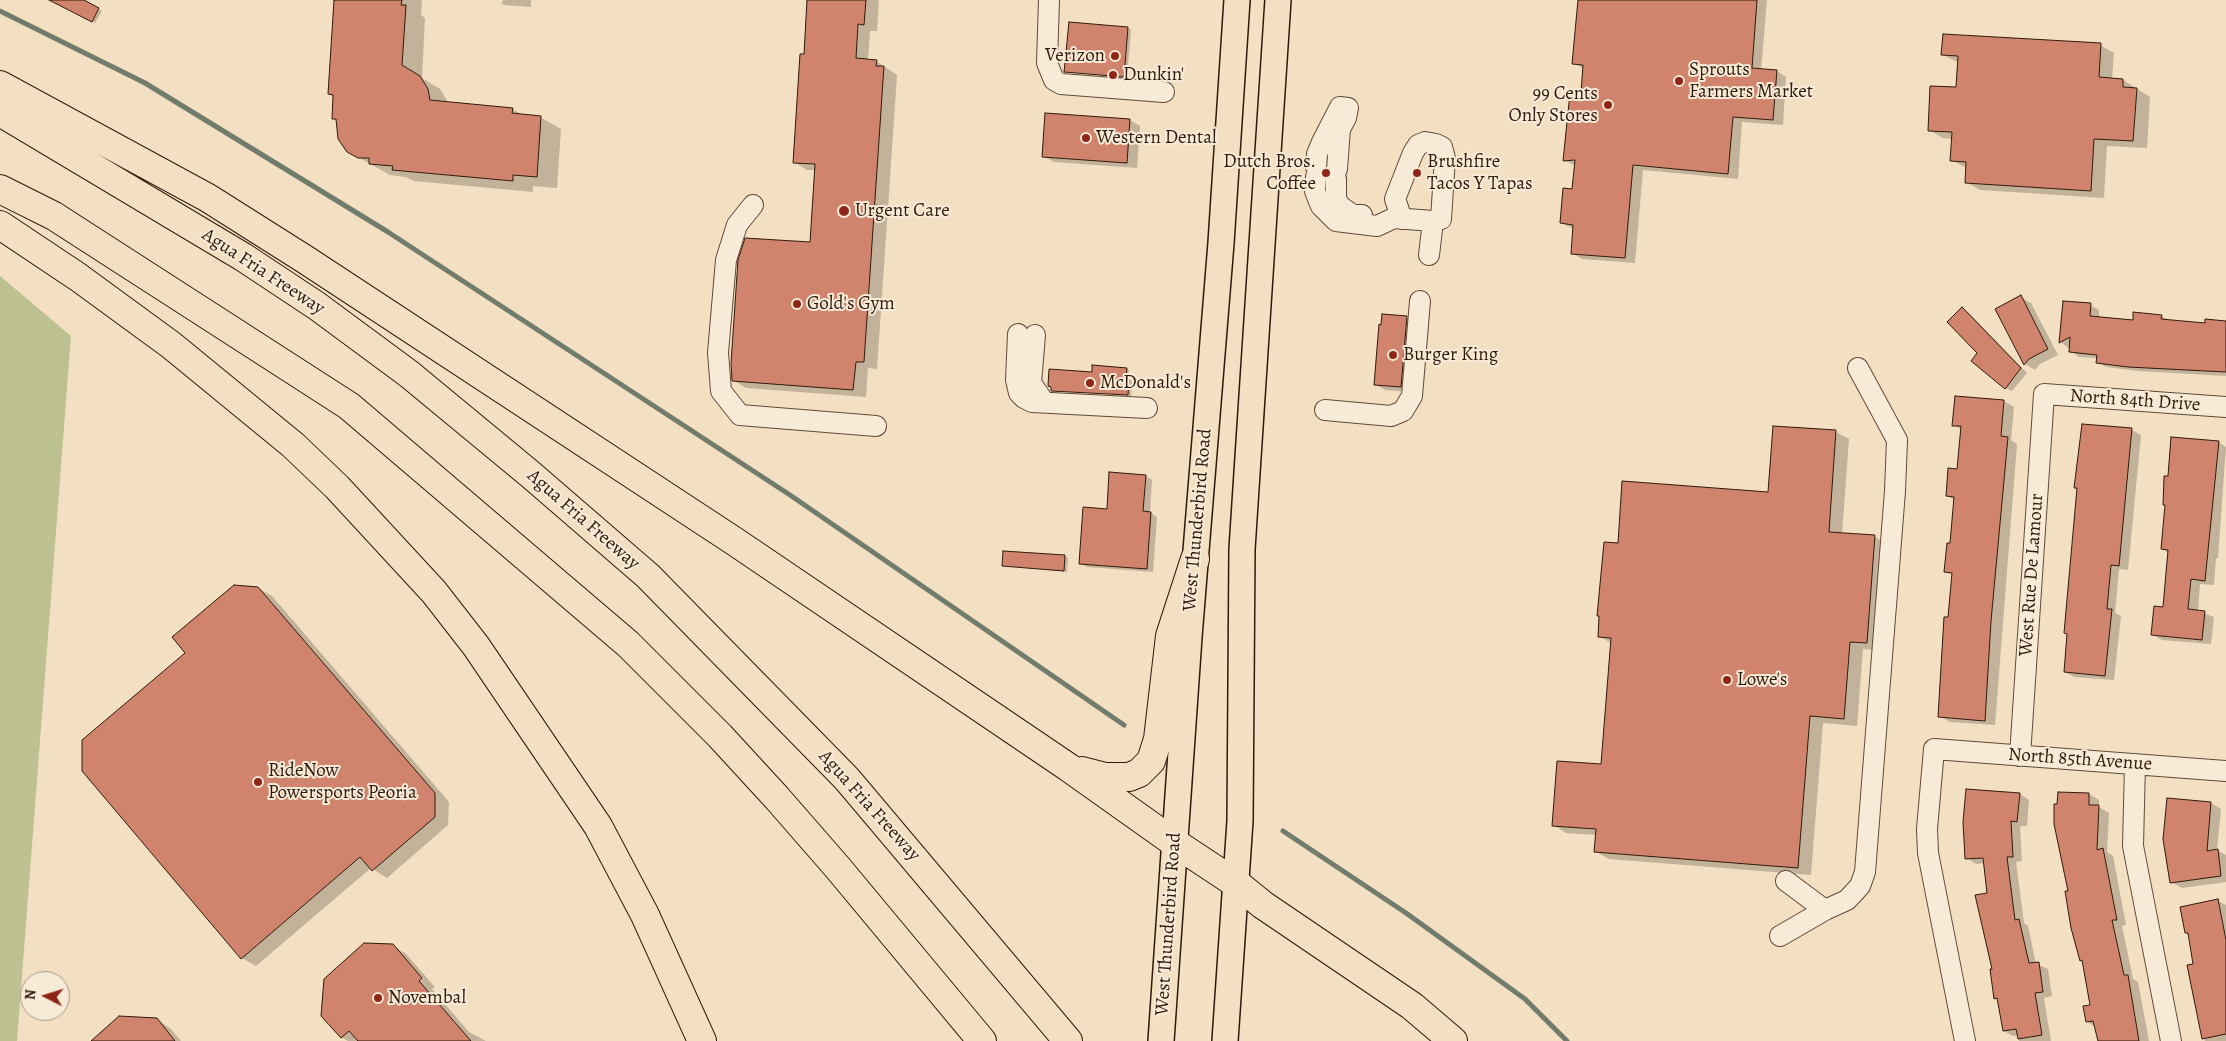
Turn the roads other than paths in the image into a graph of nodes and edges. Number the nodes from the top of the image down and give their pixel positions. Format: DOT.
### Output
graph roads {
  1 [pos="1049,0"];
  2 [pos="1237,0"];
  3 [pos="1278,0"];
  4 [pos="0,85"];
  5 [pos="1164,92"];
  6 [pos="0,112"];
  7 [pos="0,189"];
  8 [pos="753,205"];
  9 [pos="1398,219"];
  10 [pos="1432,221"];
  11 [pos="0,225"];
  12 [pos="1429,255"];
  13 [pos="1420,301"];
  14 [pos="1027,334"];
  15 [pos="1858,368"];
  16 [pos="2044,394"];
  17 [pos="2226,407"];
  18 [pos="1147,408"];
  19 [pos="1325,410"];
  20 [pos="876,426"];
  21 [pos="1195,559"];
  22 [pos="2020,756"];
  23 [pos="2135,764"];
  24 [pos="1068,767"];
  25 [pos="2226,771"];
  26 [pos="1175,843"];
  27 [pos="1786,881"];
  28 [pos="1237,884"];
  29 [pos="1825,910"];
  30 [pos="1780,936"];
  31 [pos="702,1041"];
  32 [pos="982,1041"];
  33 [pos="1068,1041"];
  34 [pos="1161,1041"];
  35 [pos="1225,1041"];
  36 [pos="1453,1041"];
  37 [pos="1965,1041"];
  38 [pos="2171,1041"];
  1 -- 5 [label="street"];
  2 -- 21 [label="main road, West Thunderbird Road"];
  3 -- 28 [label="main road"];
  4 -- 24 [label="highway"];
  6 -- 33 [label="highway, Agua Fria Freeway"];
  7 -- 32 [label="highway"];
  8 -- 20 [label="street"];
  9 -- 9 [label="street"];
  9 -- 10 [label="street"];
  9 -- 10 [label="street"];
  10 -- 12 [label="street"];
  11 -- 31 [label="highway"];
  13 -- 19 [label="street"];
  14 -- 18 [label="street"];
  15 -- 29 [label="street"];
  16 -- 17 [label="street, North 84th Drive"];
  16 -- 22 [label="street, West Rue De Lamour"];
  21 -- 24 [label="highway"];
  21 -- 26 [label="main road, West Thunderbird Road"];
  22 -- 23 [label="street, North 85th Avenue"];
  22 -- 37 [label="street, North 85th Avenue"];
  23 -- 25 [label="street, North 85th Avenue"];
  23 -- 38 [label="street"];
  24 -- 26 [label="highway"];
  26 -- 28 [label="highway"];
  26 -- 34 [label="main road, West Thunderbird Road"];
  27 -- 29 [label="street"];
  28 -- 35 [label="main road"];
  28 -- 36 [label="highway"];
  29 -- 30 [label="street"];
}
